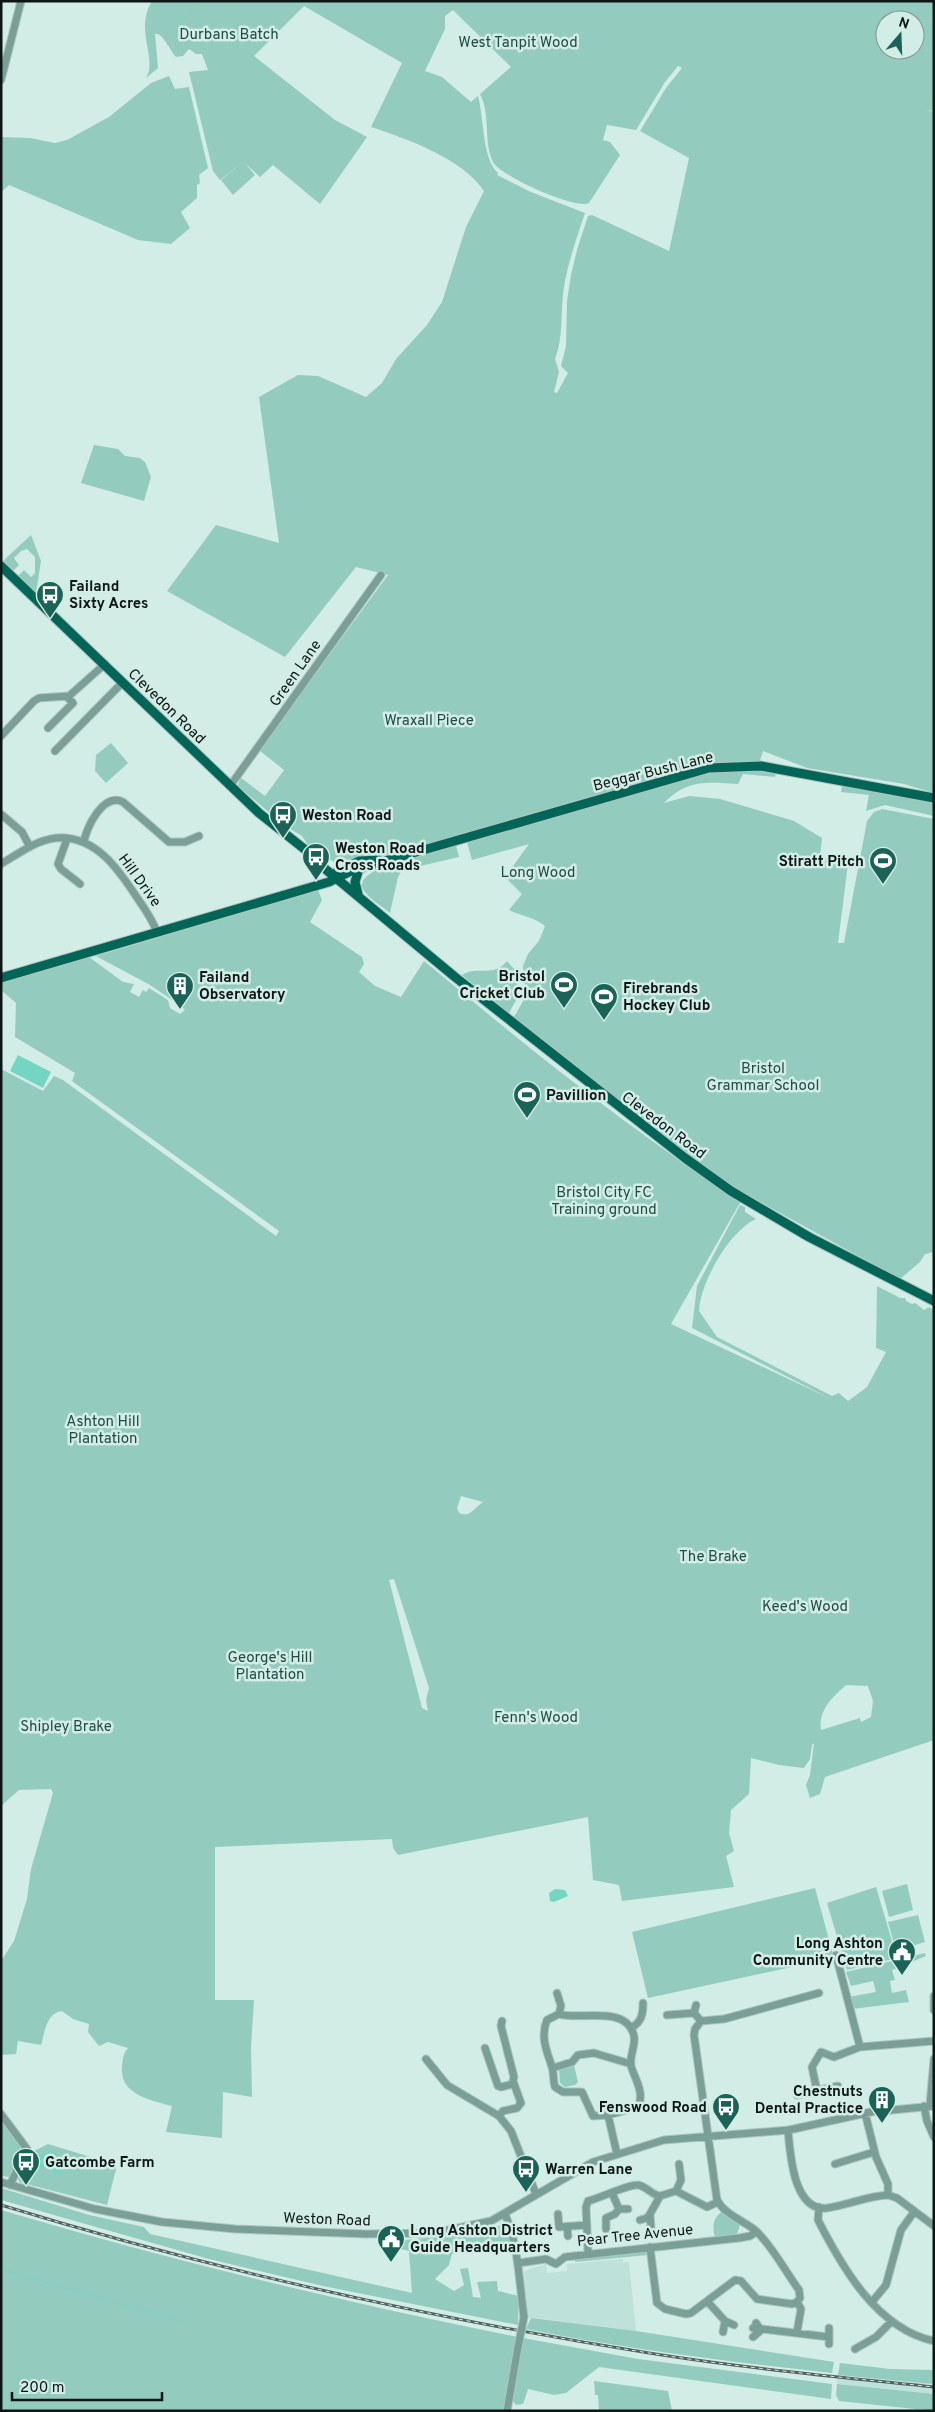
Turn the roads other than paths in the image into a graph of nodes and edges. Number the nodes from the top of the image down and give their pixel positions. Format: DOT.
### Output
graph roads {
  1 [pos="21,1"];
  2 [pos="1,80"];
  3 [pos="1,566"];
  4 [pos="381,575"];
  5 [pos="105,664"];
  6 [pos="123,682"];
  7 [pos="67,697"];
  8 [pos="48,728"];
  9 [pos="1,736"];
  10 [pos="55,751"];
  11 [pos="230,786"];
  12 [pos="934,798"];
  13 [pos="7,815"];
  14 [pos="67,839"];
  15 [pos="196,839"];
  16 [pos="84,842"];
  17 [pos="30,847"];
  18 [pos="385,861"];
  19 [pos="1,864"];
  20 [pos="359,869"];
  21 [pos="334,877"];
  22 [pos="80,884"];
  23 [pos="358,894"];
  24 [pos="157,932"];
  25 [pos="1,978"];
  26 [pos="934,1301"];
  27 [pos="836,1955"];
  28 [pos="557,1993"];
  29 [pos="819,1993"];
  30 [pos="934,1996"];
  31 [pos="643,2003"];
  32 [pos="696,2005"];
  33 [pos="934,2010"];
  34 [pos="671,2013"];
  35 [pos="694,2013"];
  36 [pos="559,2014"];
  37 [pos="502,2021"];
  38 [pos="701,2021"];
  39 [pos="632,2027"];
  40 [pos="934,2041"];
  41 [pos="860,2047"];
  42 [pos="485,2048"];
  43 [pos="426,2059"];
  44 [pos="934,2059"];
  45 [pos="631,2064"];
  46 [pos="553,2068"];
  47 [pos="513,2084"];
  48 [pos="838,2086"];
  49 [pos="817,2091"];
  50 [pos="797,2095"];
  51 [pos="929,2106"];
  52 [pos="1,2114"];
  53 [pos="865,2114"];
  54 [pos="499,2116"];
  55 [pos="608,2116"];
  56 [pos="788,2130"];
  57 [pos="709,2136"];
  58 [pos="934,2137"];
  59 [pos="874,2152"];
  60 [pos="617,2154"];
  61 [pos="680,2164"];
  62 [pos="836,2164"];
  63 [pos="1,2182"];
  64 [pos="10,2185"];
  65 [pos="676,2191"];
  66 [pos="612,2193"];
  67 [pos="536,2194"];
  68 [pos="660,2196"];
  69 [pos="888,2196"];
  70 [pos="718,2202"];
  71 [pos="819,2207"];
  72 [pos="628,2209"];
  73 [pos="619,2210"];
  74 [pos="914,2212"];
  75 [pos="505,2214"];
  76 [pos="558,2214"];
  77 [pos="650,2214"];
  78 [pos="640,2220"];
  79 [pos="587,2225"];
  80 [pos="934,2226"];
  81 [pos="567,2227"];
  82 [pos="652,2228"];
  83 [pos="606,2229"];
  84 [pos="756,2232"];
  85 [pos="568,2236"];
  86 [pos="650,2247"];
  87 [pos="588,2254"];
  88 [pos="518,2263"];
  89 [pos="707,2301"];
  90 [pos="797,2302"];
  91 [pos="872,2302"];
  92 [pos="892,2321"];
  93 [pos="725,2322"];
  94 [pos="734,2325"];
  95 [pos="829,2328"];
  96 [pos="723,2332"];
  97 [pos="797,2332"];
  98 [pos="753,2336"];
  99 [pos="934,2341"];
  100 [pos="855,2349"];
  101 [pos="507,2411"];
  1 -- 2 [label="street"];
  3 -- 5 [label="main road, Clevedon Road"];
  4 -- 11 [label="street, Green Lane"];
  5 -- 6 [label="main road, Clevedon Road"];
  5 -- 7 [label="street"];
  6 -- 10 [label="street"];
  6 -- 11 [label="main road, Clevedon Road"];
  7 -- 8 [label="street"];
  7 -- 9 [label="street"];
  11 -- 21 [label="main road, Clevedon Road"];
  12 -- 18 [label="main road, Beggar Bush Lane"];
  13 -- 17 [label="street"];
  14 -- 16 [label="street, Hill Drive"];
  14 -- 17 [label="street, Hill Drive"];
  14 -- 22 [label="street"];
  15 -- 16 [label="street"];
  16 -- 24 [label="street, Hill Drive"];
  17 -- 19 [label="street, Hill Drive"];
  18 -- 20 [label="main road, Beggar Bush Lane"];
  18 -- 21 [label="main road, Beggar Bush Lane"];
  20 -- 21 [label="main road, Beggar Bush Lane"];
  20 -- 23 [label="main road"];
  21 -- 23 [label="main road, Clevedon Road"];
  21 -- 24 [label="main road"];
  23 -- 26 [label="main road, Clevedon Road"];
  24 -- 25 [label="main road"];
  27 -- 41 [label="street"];
  28 -- 36 [label="street"];
  29 -- 38 [label="street"];
  30 -- 33 [label="street"];
  31 -- 39 [label="street"];
  32 -- 35 [label="street"];
  34 -- 35 [label="street"];
  35 -- 38 [label="street"];
  36 -- 39 [label="street"];
  36 -- 46 [label="street"];
  37 -- 47 [label="street"];
  38 -- 57 [label="street"];
  39 -- 45 [label="street"];
  40 -- 41 [label="street"];
  41 -- 49 [label="street"];
  42 -- 47 [label="street"];
  43 -- 54 [label="street"];
  44 -- 51 [label="street"];
  45 -- 46 [label="street"];
  45 -- 55 [label="street"];
  46 -- 55 [label="street"];
  47 -- 54 [label="street"];
  48 -- 49 [label="street"];
  49 -- 50 [label="street"];
  51 -- 53 [label="street, Weston Road"];
  51 -- 58 [label="street"];
  52 -- 64 [label="street"];
  53 -- 56 [label="street, Weston Road"];
  53 -- 59 [label="street"];
  54 -- 67 [label="street"];
  55 -- 60 [label="street"];
  56 -- 57 [label="street, Weston Road"];
  56 -- 71 [label="street"];
  57 -- 60 [label="street, Weston Road"];
  57 -- 70 [label="street"];
  59 -- 62 [label="street"];
  59 -- 69 [label="street"];
  60 -- 67 [label="street, Weston Road"];
  61 -- 65 [label="street"];
  63 -- 64 [label="street, Weston Road"];
  64 -- 75 [label="street, Weston Road"];
  65 -- 68 [label="street"];
  65 -- 70 [label="street"];
  66 -- 68 [label="street"];
  66 -- 73 [label="street"];
  66 -- 79 [label="street"];
  67 -- 75 [label="street, Weston Road"];
  68 -- 77 [label="street"];
  69 -- 71 [label="street"];
  69 -- 74 [label="street"];
  70 -- 84 [label="street"];
  71 -- 91 [label="street"];
  72 -- 73 [label="street"];
  73 -- 83 [label="street"];
  74 -- 80 [label="street"];
  74 -- 91 [label="street"];
  75 -- 88 [label="street"];
  76 -- 81 [label="street"];
  77 -- 78 [label="street"];
  77 -- 82 [label="street"];
  79 -- 81 [label="street"];
  79 -- 87 [label="street"];
  81 -- 85 [label="street"];
  84 -- 86 [label="street, Pear Tree Avenue"];
  84 -- 90 [label="street"];
  86 -- 87 [label="street, Pear Tree Avenue"];
  86 -- 89 [label="street"];
  87 -- 88 [label="street, Pear Tree Avenue"];
  88 -- 101 [label="street, bridge"];
  89 -- 90 [label="street"];
  89 -- 93 [label="street"];
  90 -- 97 [label="street"];
  91 -- 92 [label="street"];
  92 -- 99 [label="street"];
  92 -- 100 [label="street"];
  93 -- 94 [label="street"];
  93 -- 96 [label="street"];
  95 -- 97 [label="street"];
  97 -- 98 [label="street"];
}
